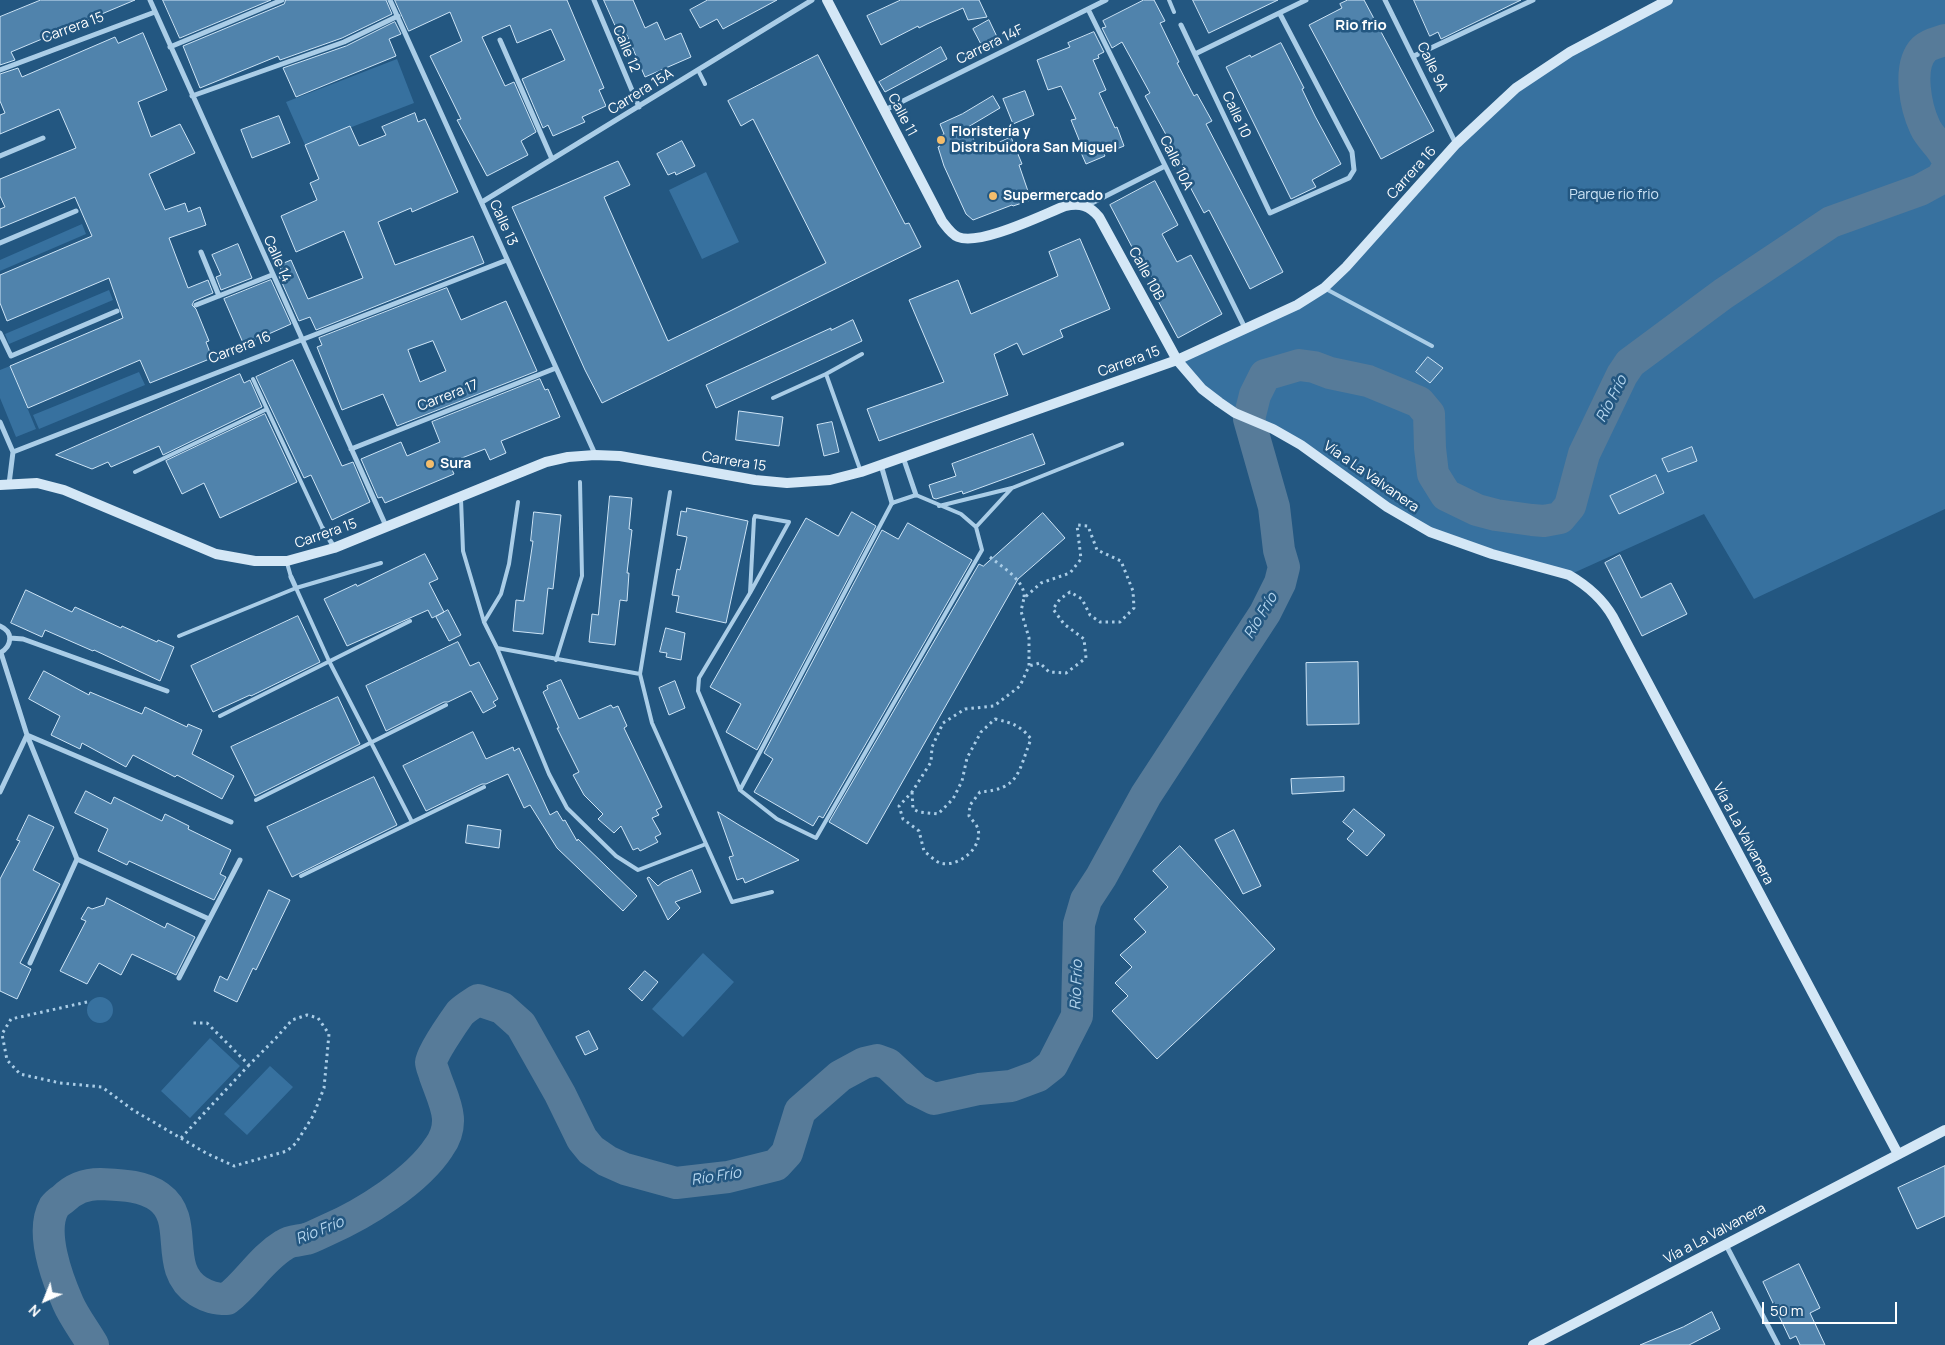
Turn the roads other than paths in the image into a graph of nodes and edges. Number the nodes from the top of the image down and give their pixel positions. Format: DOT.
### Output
graph roads {
  1 [pos="150,0"];
  2 [pos="282,0"];
  3 [pos="390,0"];
  4 [pos="594,0"];
  5 [pos="812,0"];
  6 [pos="1106,0"];
  7 [pos="1169,0"];
  8 [pos="1306,0"];
  9 [pos="1385,0"];
  10 [pos="1533,0"];
  11 [pos="1668,0"];
  12 [pos="829,1"];
  13 [pos="1088,9"];
  14 [pos="155,12"];
  15 [pos="1174,12"];
  16 [pos="1280,14"];
  17 [pos="398,16"];
  18 [pos="1182,26"];
  19 [pos="500,40"];
  20 [pos="170,47"];
  21 [pos="1195,54"];
  22 [pos="1414,56"];
  23 [pos="0,70"];
  24 [pos="698,70"];
  25 [pos="705,84"];
  26 [pos="192,96"];
  27 [pos="638,107"];
  28 [pos="884,110"];
  29 [pos="43,138"];
  30 [pos="1456,144"];
  31 [pos="0,156"];
  32 [pos="552,159"];
  33 [pos="1165,166"];
  34 [pos="482,202"];
  35 [pos="1086,206"];
  36 [pos="76,211"];
  37 [pos="0,243"];
  38 [pos="201,252"];
  39 [pos="507,260"];
  40 [pos="272,276"];
  41 [pos="1324,288"];
  42 [pos="219,296"];
  43 [pos="196,306"];
  44 [pos="116,311"];
  45 [pos="1245,328"];
  46 [pos="0,333"];
  47 [pos="301,339"];
  48 [pos="1432,346"];
  49 [pos="862,354"];
  50 [pos="1177,360"];
  51 [pos="556,368"];
  52 [pos="826,374"];
  53 [pos="253,379"];
  54 [pos="773,398"];
  55 [pos="267,409"];
  56 [pos="0,422"];
  57 [pos="1122,444"];
  58 [pos="351,448"];
  59 [pos="13,452"];
  60 [pos="595,455"];
  61 [pos="903,458"];
  62 [pos="882,465"];
  63 [pos="135,472"];
  64 [pos="861,472"];
  65 [pos="580,482"];
  66 [pos="4,484"];
  67 [pos="1012,488"];
  68 [pos="670,492"];
  69 [pos="916,495"];
  70 [pos="461,496"];
  71 [pos="518,502"];
  72 [pos="892,503"];
  73 [pos="939,506"];
  74 [pos="386,526"];
  75 [pos="976,528"];
  76 [pos="323,529"];
  77 [pos="334,548"];
  78 [pos="287,561"];
  79 [pos="381,563"];
  80 [pos="291,577"];
  81 [pos="296,588"];
  82 [pos="750,593"];
  83 [pos="410,621"];
  84 [pos="484,622"];
  85 [pos="0,626"];
  86 [pos="179,636"];
  87 [pos="10,638"];
  88 [pos="497,648"];
  89 [pos="0,653"];
  90 [pos="556,660"];
  91 [pos="329,661"];
  92 [pos="640,674"];
  93 [pos="167,691"];
  94 [pos="446,705"];
  95 [pos="220,716"];
  96 [pos="26,735"];
  97 [pos="370,744"];
  98 [pos="484,787"];
  99 [pos="740,790"];
  100 [pos="0,792"];
  101 [pos="256,800"];
  102 [pos="231,822"];
  103 [pos="412,822"];
  104 [pos="706,844"];
  105 [pos="77,859"];
  106 [pos="240,860"];
  107 [pos="301,876"];
  108 [pos="772,892"];
  109 [pos="209,919"];
  110 [pos="30,963"];
  111 [pos="179,978"];
  112 [pos="1945,1130"];
  113 [pos="1898,1154"];
  114 [pos="1726,1245"];
  115 [pos="1533,1345"];
  116 [pos="1778,1345"];
  1 -- 14 [label="street, Calle 14"];
  2 -- 20 [label="street"];
  3 -- 17 [label="street, Calle 13"];
  4 -- 27 [label="street, Calle 12"];
  5 -- 24 [label="street, Carrera 15A"];
  6 -- 13 [label="street, Carrera 14F"];
  7 -- 15 [label="lane"];
  8 -- 16 [label="street"];
  9 -- 22 [label="street, Calle 9A"];
  10 -- 22 [label="street"];
  11 -- 30 [label="street, Carrera 16"];
  12 -- 28 [label="street, Calle 11"];
  13 -- 28 [label="street, Carrera 14F"];
  13 -- 33 [label="street, Calle 10A"];
  14 -- 20 [label="street, Calle 14"];
  14 -- 23 [label="street, Carrera 15"];
  16 -- 21 [label="street"];
  16 -- 21 [label="street, Calle 10"];
  17 -- 26 [label="street"];
  17 -- 34 [label="street, Calle 13"];
  18 -- 21 [label="street, Calle 10"];
  19 -- 32 [label="street"];
  20 -- 26 [label="street, Calle 14"];
  22 -- 30 [label="street, Calle 9A"];
  24 -- 25 [label="lane"];
  24 -- 27 [label="street, Carrera 15A"];
  26 -- 40 [label="street, Calle 14"];
  27 -- 32 [label="street, Carrera 15A"];
  28 -- 35 [label="street, Calle 11"];
  29 -- 31 [label="street"];
  30 -- 41 [label="street, Carrera 16"];
  32 -- 34 [label="street, Carrera 15A"];
  33 -- 35 [label="street"];
  33 -- 45 [label="street, Calle 10A"];
  34 -- 39 [label="street, Calle 13"];
  35 -- 50 [label="street, Calle 10B"];
  36 -- 37 [label="street"];
  38 -- 42 [label="street"];
  39 -- 47 [label="street, Carrera 16"];
  39 -- 51 [label="street, Calle 13"];
  40 -- 42 [label="street"];
  40 -- 47 [label="street, Calle 14"];
  41 -- 45 [label="street, Carrera 16"];
  41 -- 48 [label="lane"];
  42 -- 43 [label="street"];
  44 -- 46 [label="street"];
  45 -- 50 [label="street, Carrera 16"];
  47 -- 58 [label="street, Calle 14"];
  47 -- 59 [label="street, Carrera 16"];
  49 -- 52 [label="lane"];
  50 -- 61 [label="street, Carrera 15"];
  50 -- 113 [label="street, Vía a La Valvanera"];
  51 -- 58 [label="street, Carrera 17"];
  51 -- 60 [label="street, Calle 13"];
  52 -- 54 [label="lane"];
  52 -- 64 [label="lane"];
  53 -- 55 [label="lane"];
  55 -- 63 [label="lane"];
  55 -- 76 [label="lane"];
  56 -- 59 [label="street"];
  57 -- 67 [label="lane"];
  58 -- 74 [label="street, Calle 14"];
  59 -- 66 [label="street"];
  60 -- 64 [label="street, Carrera 15"];
  60 -- 70 [label="street, Carrera 15"];
  61 -- 62 [label="street, Carrera 15"];
  61 -- 69 [label="street"];
  62 -- 64 [label="street, Carrera 15"];
  62 -- 72 [label="street"];
  65 -- 90 [label="lane"];
  66 -- 78 [label="street, Carrera 15"];
  67 -- 73 [label="lane"];
  67 -- 75 [label="lane"];
  68 -- 92 [label="lane"];
  69 -- 72 [label="lane"];
  69 -- 73 [label="lane"];
  70 -- 74 [label="street, Carrera 15"];
  70 -- 84 [label="lane"];
  71 -- 84 [label="lane"];
  72 -- 99 [label="lane"];
  73 -- 75 [label="lane"];
  74 -- 77 [label="street, Carrera 15"];
  75 -- 99 [label="lane"];
  76 -- 77 [label="street"];
  77 -- 78 [label="street, Carrera 15"];
  78 -- 80 [label="lane, Carrera 15"];
  79 -- 81 [label="lane"];
  80 -- 81 [label="street, Carrera 15"];
  81 -- 86 [label="lane"];
  81 -- 91 [label="lane"];
  82 -- 82 [label="lane"];
  82 -- 99 [label="lane"];
  83 -- 91 [label="lane"];
  84 -- 88 [label="lane"];
  85 -- 87 [label="street"];
  87 -- 89 [label="street"];
  87 -- 93 [label="street"];
  88 -- 90 [label="lane"];
  88 -- 104 [label="lane"];
  89 -- 96 [label="street"];
  90 -- 92 [label="lane"];
  91 -- 95 [label="lane"];
  91 -- 97 [label="lane"];
  92 -- 104 [label="lane"];
  94 -- 97 [label="lane"];
  96 -- 100 [label="street"];
  96 -- 102 [label="street"];
  96 -- 105 [label="street"];
  97 -- 101 [label="lane"];
  97 -- 103 [label="lane"];
  98 -- 103 [label="lane"];
  103 -- 107 [label="lane"];
  104 -- 108 [label="lane"];
  105 -- 109 [label="street"];
  105 -- 110 [label="street"];
  106 -- 109 [label="street"];
  109 -- 111 [label="street"];
  112 -- 113 [label="street"];
  113 -- 114 [label="street, Vía a La Valvanera"];
  114 -- 115 [label="street, Vía a La Valvanera"];
  114 -- 116 [label="street"];
}
